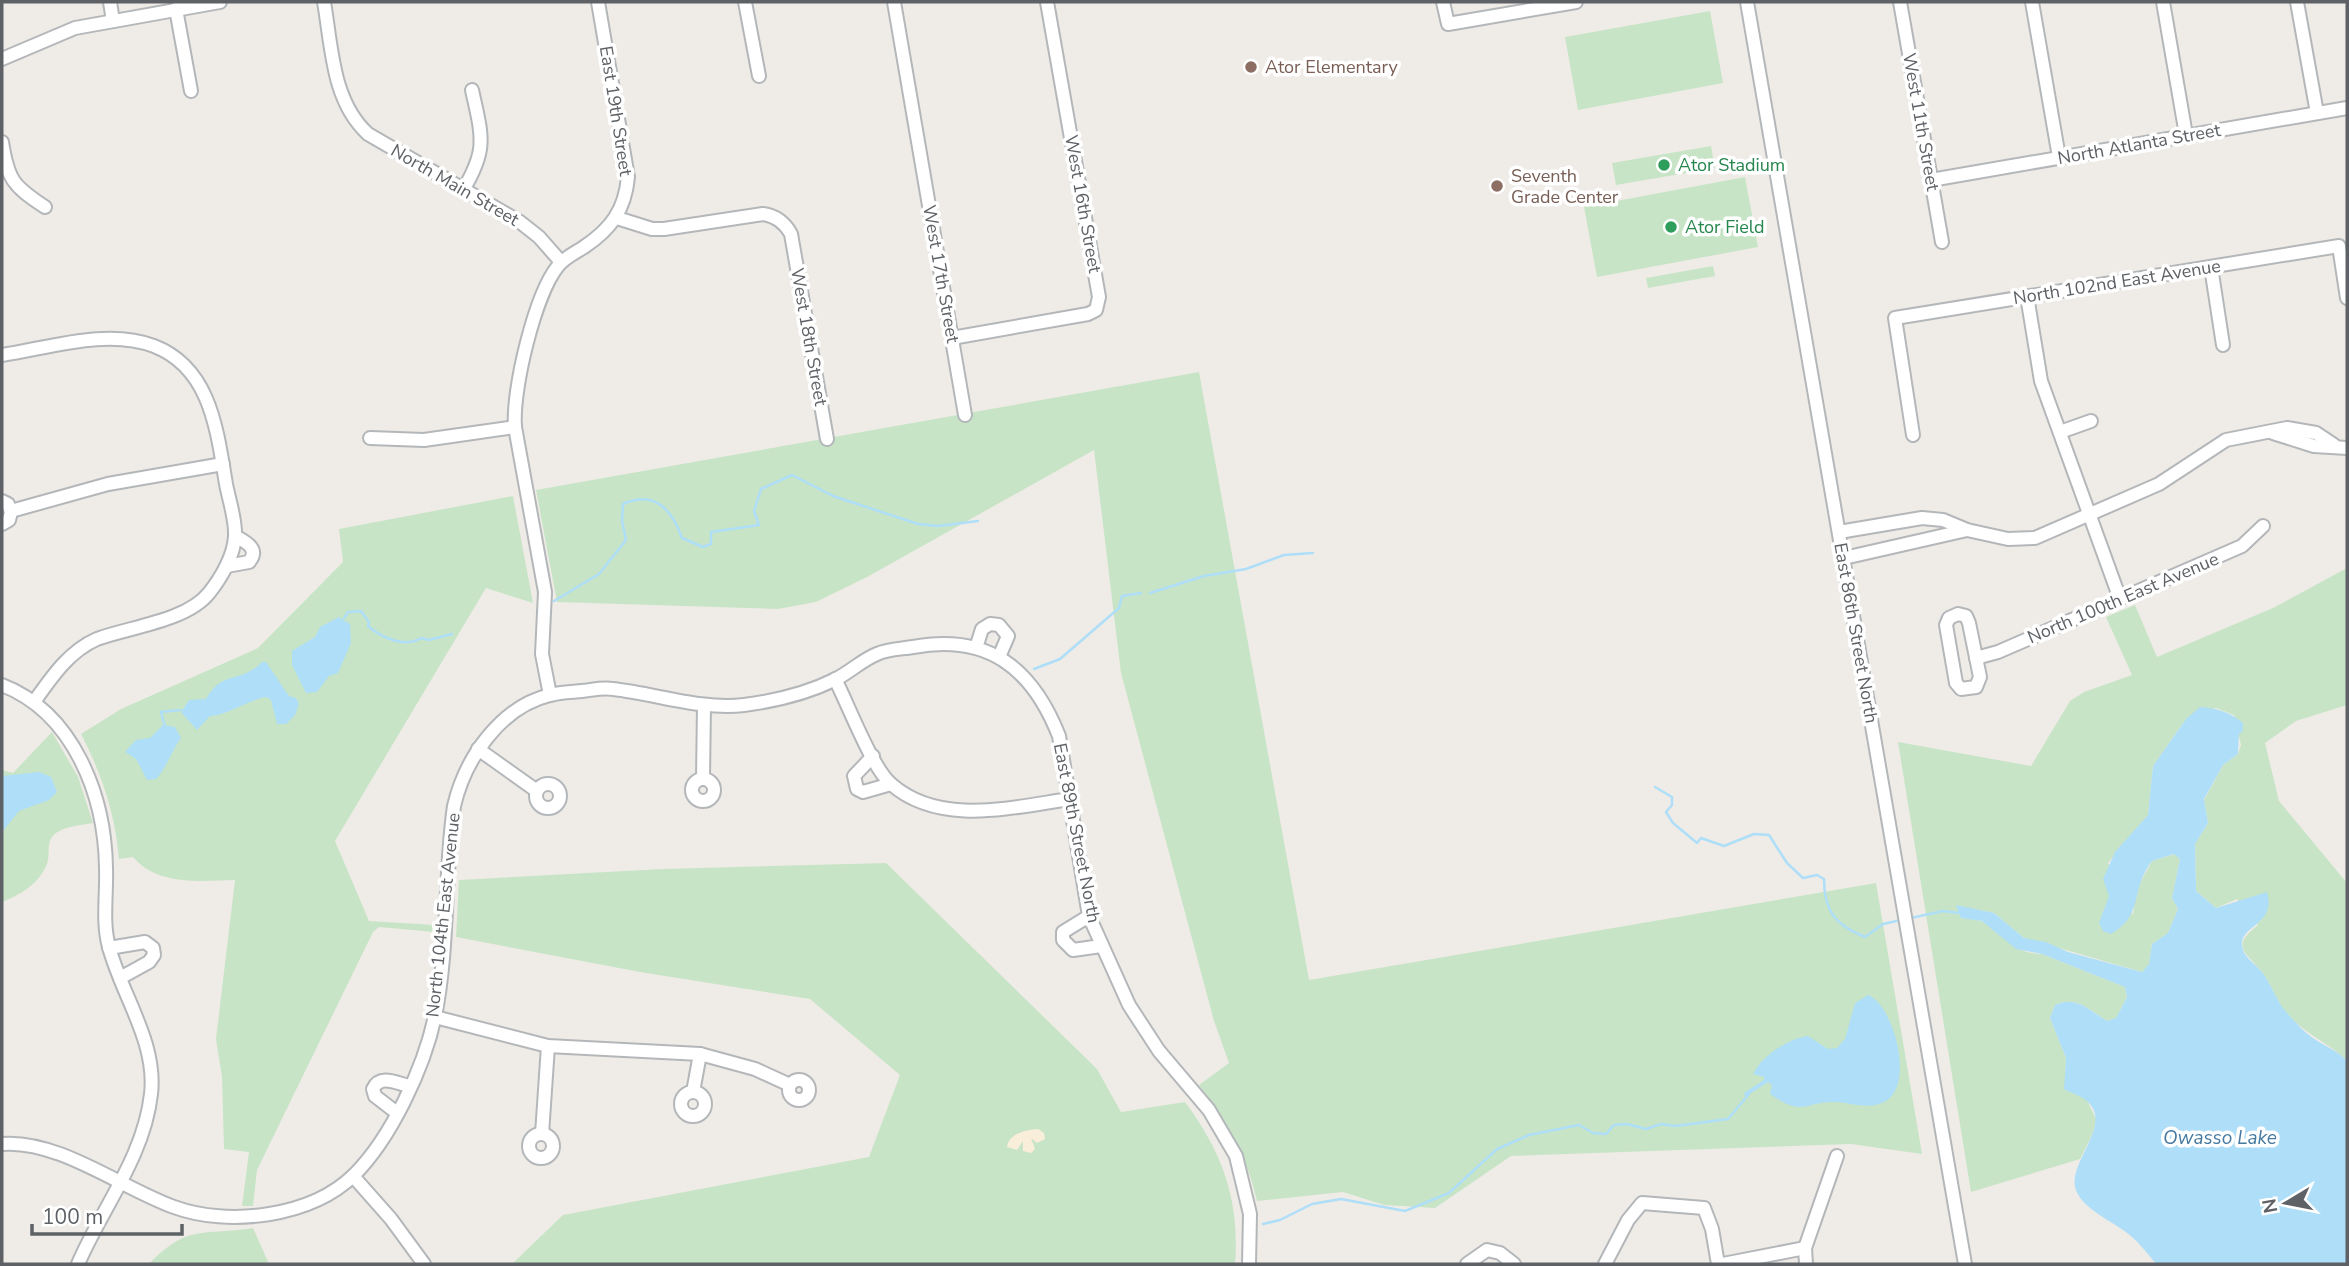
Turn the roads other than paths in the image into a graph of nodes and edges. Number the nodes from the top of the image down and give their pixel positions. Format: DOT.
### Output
graph roads {
  1 [pos="110,2"];
  2 [pos="220,2"];
  3 [pos="324,2"];
  4 [pos="598,2"];
  5 [pos="745,2"];
  6 [pos="894,2"];
  7 [pos="1047,2"];
  8 [pos="1443,2"];
  9 [pos="1576,2"];
  10 [pos="1747,2"];
  11 [pos="1900,2"];
  12 [pos="2032,2"];
  13 [pos="2163,2"];
  14 [pos="2297,2"];
  15 [pos="176,9"];
  16 [pos="113,21"];
  17 [pos="2,59"];
  18 [pos="758,76"];
  19 [pos="472,90"];
  20 [pos="191,91"];
  21 [pos="2347,108"];
  22 [pos="2316,113"];
  23 [pos="2186,135"];
  24 [pos="2,142"];
  25 [pos="2059,157"];
  26 [pos="1931,180"];
  27 [pos="463,190"];
  28 [pos="45,208"];
  29 [pos="617,218"];
  30 [pos="1942,242"];
  31 [pos="561,262"];
  32 [pos="2211,267"];
  33 [pos="2027,296"];
  34 [pos="2347,298"];
  35 [pos="952,338"];
  36 [pos="2223,345"];
  37 [pos="2,355"];
  38 [pos="965,415"];
  39 [pos="2091,421"];
  40 [pos="514,427"];
  41 [pos="2060,432"];
  42 [pos="1913,435"];
  43 [pos="370,438"];
  44 [pos="827,439"];
  45 [pos="2347,448"];
  46 [pos="223,464"];
  47 [pos="2,501"];
  48 [pos="11,511"];
  49 [pos="2088,515"];
  50 [pos="2,524"];
  51 [pos="2263,527"];
  52 [pos="1967,530"];
  53 [pos="1839,532"];
  54 [pos="235,536"];
  55 [pos="1844,558"];
  56 [pos="226,566"];
  57 [pos="2120,599"];
  58 [pos="976,648"];
  59 [pos="999,657"];
  60 [pos="1976,658"];
  61 [pos="835,679"];
  62 [pos="2,685"];
  63 [pos="550,695"];
  64 [pos="34,702"];
  65 [pos="704,705"];
  66 [pos="478,749"];
  67 [pos="873,756"];
  68 [pos="703,778"];
  69 [pos="891,784"];
  70 [pos="537,791"];
  71 [pos="1070,799"];
  72 [pos="1089,916"];
  73 [pos="1101,946"];
  74 [pos="109,948"];
  75 [pos="120,978"];
  76 [pos="435,1017"];
  77 [pos="548,1046"];
  78 [pos="699,1054"];
  79 [pos="790,1085"];
  80 [pos="409,1086"];
  81 [pos="693,1092"];
  82 [pos="397,1113"];
  83 [pos="542,1134"];
  84 [pos="2,1144"];
  85 [pos="1837,1156"];
  86 [pos="353,1177"];
  87 [pos="122,1181"];
  88 [pos="1805,1248"];
  89 [pos="78,1264"];
  90 [pos="424,1264"];
  91 [pos="1249,1264"];
  92 [pos="1467,1264"];
  93 [pos="1514,1264"];
  94 [pos="1605,1264"];
  95 [pos="1721,1264"];
  96 [pos="1806,1264"];
  97 [pos="1965,1264"];
  1 -- 16 [label="street"];
  2 -- 15 [label="street"];
  3 -- 27 [label="street, North Main Street"];
  4 -- 29 [label="street, East 19th Street"];
  5 -- 18 [label="street"];
  6 -- 35 [label="street, West 17th Street"];
  7 -- 35 [label="street, West 16th Street"];
  8 -- 9 [label="street"];
  10 -- 53 [label="street, East 86th Street North"];
  11 -- 26 [label="street, West 11th Street"];
  12 -- 25 [label="street"];
  13 -- 23 [label="street"];
  14 -- 22 [label="street"];
  15 -- 16 [label="street"];
  15 -- 20 [label="street"];
  16 -- 17 [label="street"];
  19 -- 27 [label="street"];
  21 -- 22 [label="street, North Atlanta Street"];
  22 -- 23 [label="street, North Atlanta Street"];
  23 -- 25 [label="street, North Atlanta Street"];
  24 -- 28 [label="street"];
  25 -- 26 [label="street, North Atlanta Street"];
  26 -- 30 [label="street, West 11th Street"];
  27 -- 31 [label="street, North Main Street"];
  29 -- 31 [label="street"];
  29 -- 44 [label="street, West 18th Street"];
  31 -- 40 [label="street"];
  32 -- 33 [label="street, North 102nd East Avenue"];
  32 -- 34 [label="street, North 102nd East Avenue"];
  32 -- 36 [label="street"];
  33 -- 41 [label="street"];
  33 -- 42 [label="street, North 102nd East Avenue"];
  35 -- 38 [label="street, West 17th Street"];
  37 -- 46 [label="street"];
  39 -- 41 [label="street"];
  40 -- 43 [label="street"];
  40 -- 63 [label="street"];
  41 -- 49 [label="street"];
  45 -- 49 [label="street"];
  46 -- 48 [label="street"];
  46 -- 54 [label="street"];
  47 -- 48 [label="street"];
  48 -- 50 [label="street"];
  49 -- 52 [label="street"];
  49 -- 57 [label="street"];
  51 -- 57 [label="street, North 100th East Avenue"];
  52 -- 53 [label="street"];
  52 -- 55 [label="street"];
  53 -- 55 [label="street, East 86th Street North"];
  54 -- 56 [label="street"];
  54 -- 56 [label="street"];
  55 -- 97 [label="street, East 86th Street North"];
  56 -- 64 [label="street"];
  57 -- 60 [label="street, North 100th East Avenue"];
  58 -- 59 [label="street, East 89th Street North"];
  58 -- 59 [label="street"];
  58 -- 61 [label="street, North 104th East Avenue"];
  59 -- 71 [label="street, East 89th Street North"];
  60 -- 60 [label="street"];
  61 -- 65 [label="street, North 104th East Avenue"];
  61 -- 67 [label="street"];
  62 -- 64 [label="street"];
  63 -- 65 [label="street, North 104th East Avenue"];
  63 -- 66 [label="street, North 104th East Avenue"];
  64 -- 74 [label="street"];
  65 -- 68 [label="street"];
  66 -- 70 [label="street"];
  66 -- 76 [label="street, North 104th East Avenue"];
  67 -- 69 [label="street"];
  67 -- 69 [label="street"];
  69 -- 71 [label="street"];
  71 -- 72 [label="street, East 89th Street North"];
  72 -- 73 [label="street, East 89th Street North"];
  72 -- 73 [label="street"];
  73 -- 91 [label="street, East 89th Street North"];
  74 -- 75 [label="street"];
  74 -- 75 [label="street"];
  75 -- 87 [label="street"];
  76 -- 77 [label="street"];
  76 -- 80 [label="street, North 104th East Avenue"];
  77 -- 78 [label="street"];
  77 -- 83 [label="street"];
  78 -- 79 [label="street"];
  78 -- 81 [label="street"];
  80 -- 82 [label="street, North 104th East Avenue"];
  80 -- 82 [label="street"];
  82 -- 86 [label="street, North 104th East Avenue"];
  84 -- 87 [label="street"];
  85 -- 88 [label="street"];
  86 -- 87 [label="street"];
  86 -- 90 [label="street"];
  87 -- 89 [label="street"];
  88 -- 95 [label="street"];
  88 -- 96 [label="street"];
  92 -- 93 [label="street"];
  94 -- 95 [label="street"];
}
